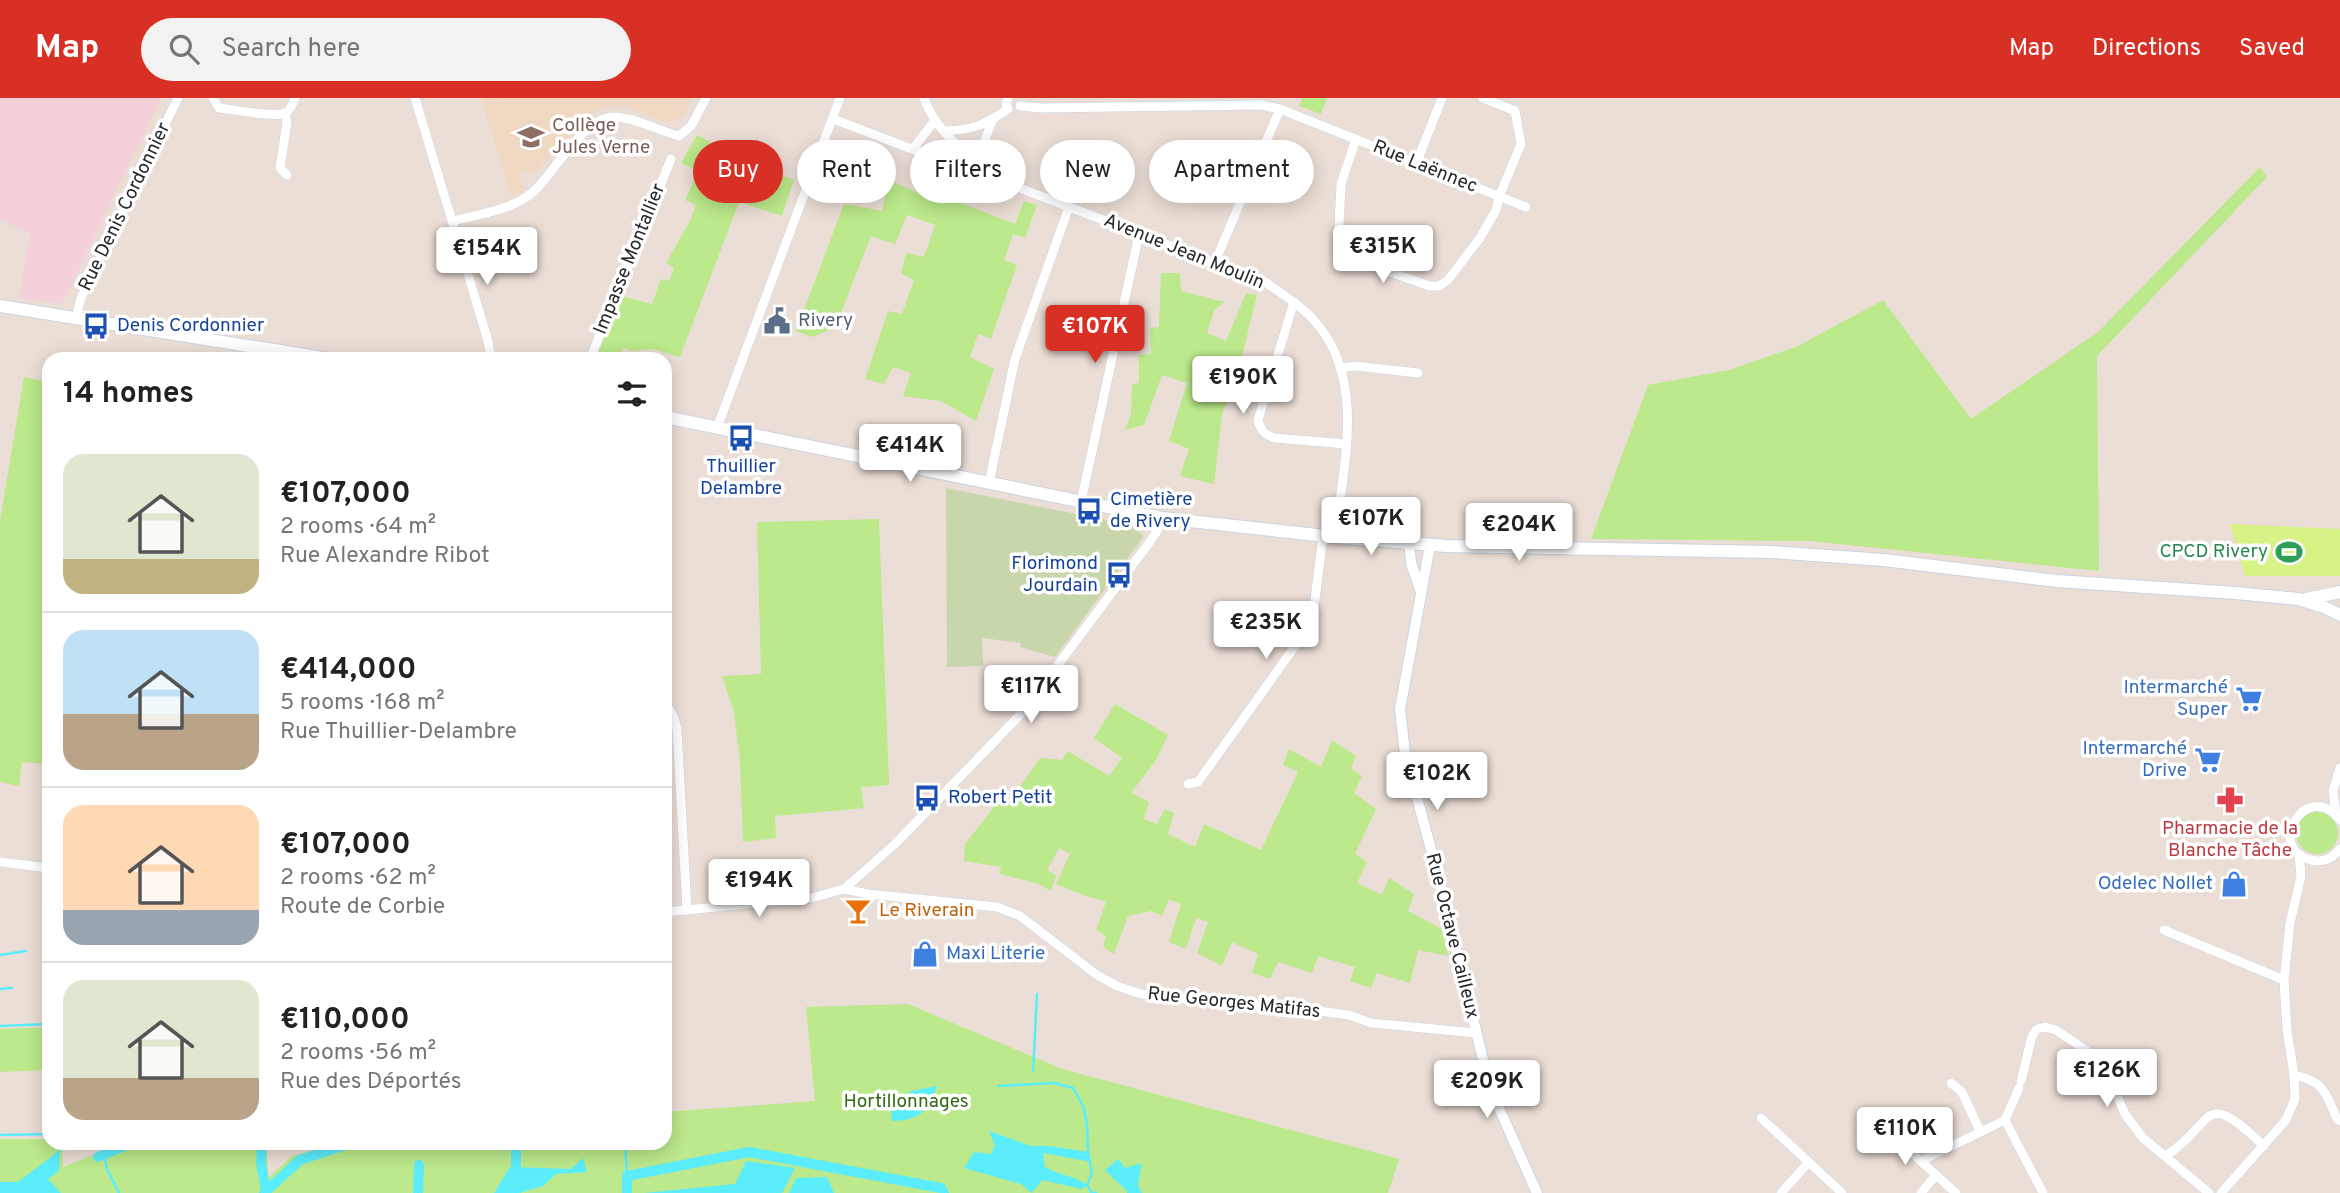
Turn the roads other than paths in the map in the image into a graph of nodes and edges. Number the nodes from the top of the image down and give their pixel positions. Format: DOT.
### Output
graph roads {
  1 [pos="178,98"];
  2 [pos="213,98"];
  3 [pos="295,98"];
  4 [pos="415,98"];
  5 [pos="706,98"];
  6 [pos="840,98"];
  7 [pos="923,98"];
  8 [pos="1008,98"];
  9 [pos="1442,98"];
  10 [pos="1483,98"];
  11 [pos="1019,102"];
  12 [pos="1008,109"];
  13 [pos="1280,109"];
  14 [pos="285,113"];
  15 [pos="833,119"];
  16 [pos="935,120"];
  17 [pos="992,121"];
  18 [pos="944,131"];
  19 [pos="1356,139"];
  20 [pos="920,140"];
  21 [pos="954,140"];
  22 [pos="985,140"];
  23 [pos="910,148"];
  24 [pos="671,159"];
  25 [pos="1416,164"];
  26 [pos="286,176"];
  27 [pos="1026,190"];
  28 [pos="1499,197"];
  29 [pos="1069,207"];
  30 [pos="1526,207"];
  31 [pos="453,221"];
  32 [pos="1139,234"];
  33 [pos="1215,262"];
  34 [pos="1294,302"];
  35 [pos="0,306"];
  36 [pos="76,318"];
  37 [pos="287,352"];
  38 [pos="490,352"];
  39 [pos="593,352"];
  40 [pos="1340,368"];
  41 [pos="1418,373"];
  42 [pos="672,418"];
  43 [pos="717,428"];
  44 [pos="1346,444"];
  45 [pos="989,483"];
  46 [pos="1080,502"];
  47 [pos="1162,519"];
  48 [pos="1329,537"];
  49 [pos="1409,543"];
  50 [pos="1430,545"];
  51 [pos="1421,592"];
  52 [pos="2340,594"];
  53 [pos="2298,600"];
  54 [pos="2340,614"];
  55 [pos="672,714"];
  56 [pos="2340,768"];
  57 [pos="1188,784"];
  58 [pos="2333,791"];
  59 [pos="2316,807"];
  60 [pos="2338,817"];
  61 [pos="2340,850"];
  62 [pos="2299,854"];
  63 [pos="2319,861"];
  64 [pos="0,862"];
  65 [pos="42,867"];
  66 [pos="2301,876"];
  67 [pos="844,889"];
  68 [pos="687,911"];
  69 [pos="672,912"];
  70 [pos="2165,930"];
  71 [pos="2284,980"];
  72 [pos="1476,1033"];
  73 [pos="2294,1075"];
  74 [pos="1951,1083"];
  75 [pos="1760,1118"];
  76 [pos="1874,1119"];
  77 [pos="2005,1120"];
  78 [pos="2340,1121"];
  79 [pos="1980,1131"];
  80 [pos="2264,1146"];
  81 [pos="2165,1156"];
  82 [pos="1921,1161"];
  83 [pos="1808,1163"];
  84 [pos="1936,1175"];
  85 [pos="1537,1193"];
  86 [pos="1781,1193"];
  87 [pos="1842,1193"];
  88 [pos="1921,1193"];
  89 [pos="1956,1193"];
  90 [pos="2043,1193"];
  91 [pos="2209,1193"];
  92 [pos="2221,1193"];
  1 -- 36 [label="street, Rue Denis Cordonnier"];
  2 -- 14 [label="street"];
  3 -- 14 [label="street"];
  4 -- 31 [label="street"];
  5 -- 31 [label="street"];
  6 -- 15 [label="street"];
  7 -- 16 [label="street"];
  8 -- 12 [label="street"];
  9 -- 25 [label="street"];
  10 -- 28 [label="street"];
  11 -- 12 [label="street, Rue Laënnec"];
  11 -- 13 [label="street, Rue Laënnec"];
  12 -- 17 [label="street"];
  13 -- 19 [label="street, Rue Laënnec"];
  13 -- 33 [label="street"];
  14 -- 26 [label="street"];
  15 -- 23 [label="street"];
  15 -- 43 [label="street"];
  16 -- 18 [label="street"];
  16 -- 20 [label="street"];
  17 -- 18 [label="street"];
  17 -- 22 [label="street"];
  18 -- 21 [label="street"];
  19 -- 25 [label="street, Rue Laënnec"];
  19 -- 28 [label="street"];
  24 -- 39 [label="street, Impasse Montallier"];
  25 -- 28 [label="street, Rue Laënnec"];
  27 -- 29 [label="street, Avenue Jean Moulin"];
  28 -- 30 [label="street, Rue Laënnec"];
  29 -- 32 [label="street, Avenue Jean Moulin"];
  29 -- 45 [label="street"];
  31 -- 38 [label="street"];
  32 -- 33 [label="street, Avenue Jean Moulin"];
  32 -- 46 [label="street"];
  33 -- 34 [label="street, Avenue Jean Moulin"];
  34 -- 40 [label="street, Avenue Jean Moulin"];
  34 -- 44 [label="street"];
  35 -- 36 [label="main road"];
  36 -- 37 [label="main road"];
  40 -- 41 [label="street"];
  40 -- 44 [label="street, Avenue Jean Moulin"];
  42 -- 43 [label="main road"];
  43 -- 45 [label="main road"];
  44 -- 48 [label="street, Avenue Jean Moulin"];
  45 -- 46 [label="main road"];
  46 -- 47 [label="main road"];
  47 -- 48 [label="main road"];
  47 -- 67 [label="street"];
  48 -- 49 [label="main road"];
  48 -- 57 [label="street, Avenue Jean Moulin"];
  49 -- 50 [label="main road"];
  49 -- 51 [label="street"];
  50 -- 51 [label="street, Rue Octave Cailleux"];
  50 -- 53 [label="main road"];
  51 -- 72 [label="street, Rue Octave Cailleux"];
  52 -- 53 [label="main road"];
  52 -- 54 [label="main road"];
  53 -- 54 [label="main road"];
  55 -- 68 [label="street"];
  56 -- 58 [label="street"];
  58 -- 59 [label="street"];
  58 -- 60 [label="street"];
  59 -- 60 [label="street"];
  59 -- 62 [label="street"];
  61 -- 63 [label="street"];
  62 -- 63 [label="street"];
  62 -- 66 [label="street"];
  63 -- 66 [label="street"];
  64 -- 65 [label="street"];
  66 -- 71 [label="street"];
  67 -- 68 [label="street"];
  67 -- 72 [label="street, Rue Georges Matifas"];
  68 -- 69 [label="street"];
  70 -- 71 [label="street"];
  71 -- 73 [label="street"];
  72 -- 85 [label="street"];
  73 -- 78 [label="street"];
  73 -- 80 [label="street"];
  74 -- 79 [label="street"];
  75 -- 83 [label="street"];
  76 -- 82 [label="street"];
  77 -- 79 [label="street"];
  77 -- 81 [label="street"];
  77 -- 90 [label="street"];
  79 -- 82 [label="street"];
  80 -- 81 [label="street"];
  80 -- 92 [label="street"];
  81 -- 91 [label="street"];
  82 -- 84 [label="street"];
  83 -- 86 [label="street"];
  83 -- 87 [label="street"];
  84 -- 88 [label="street"];
  84 -- 89 [label="street"];
}
